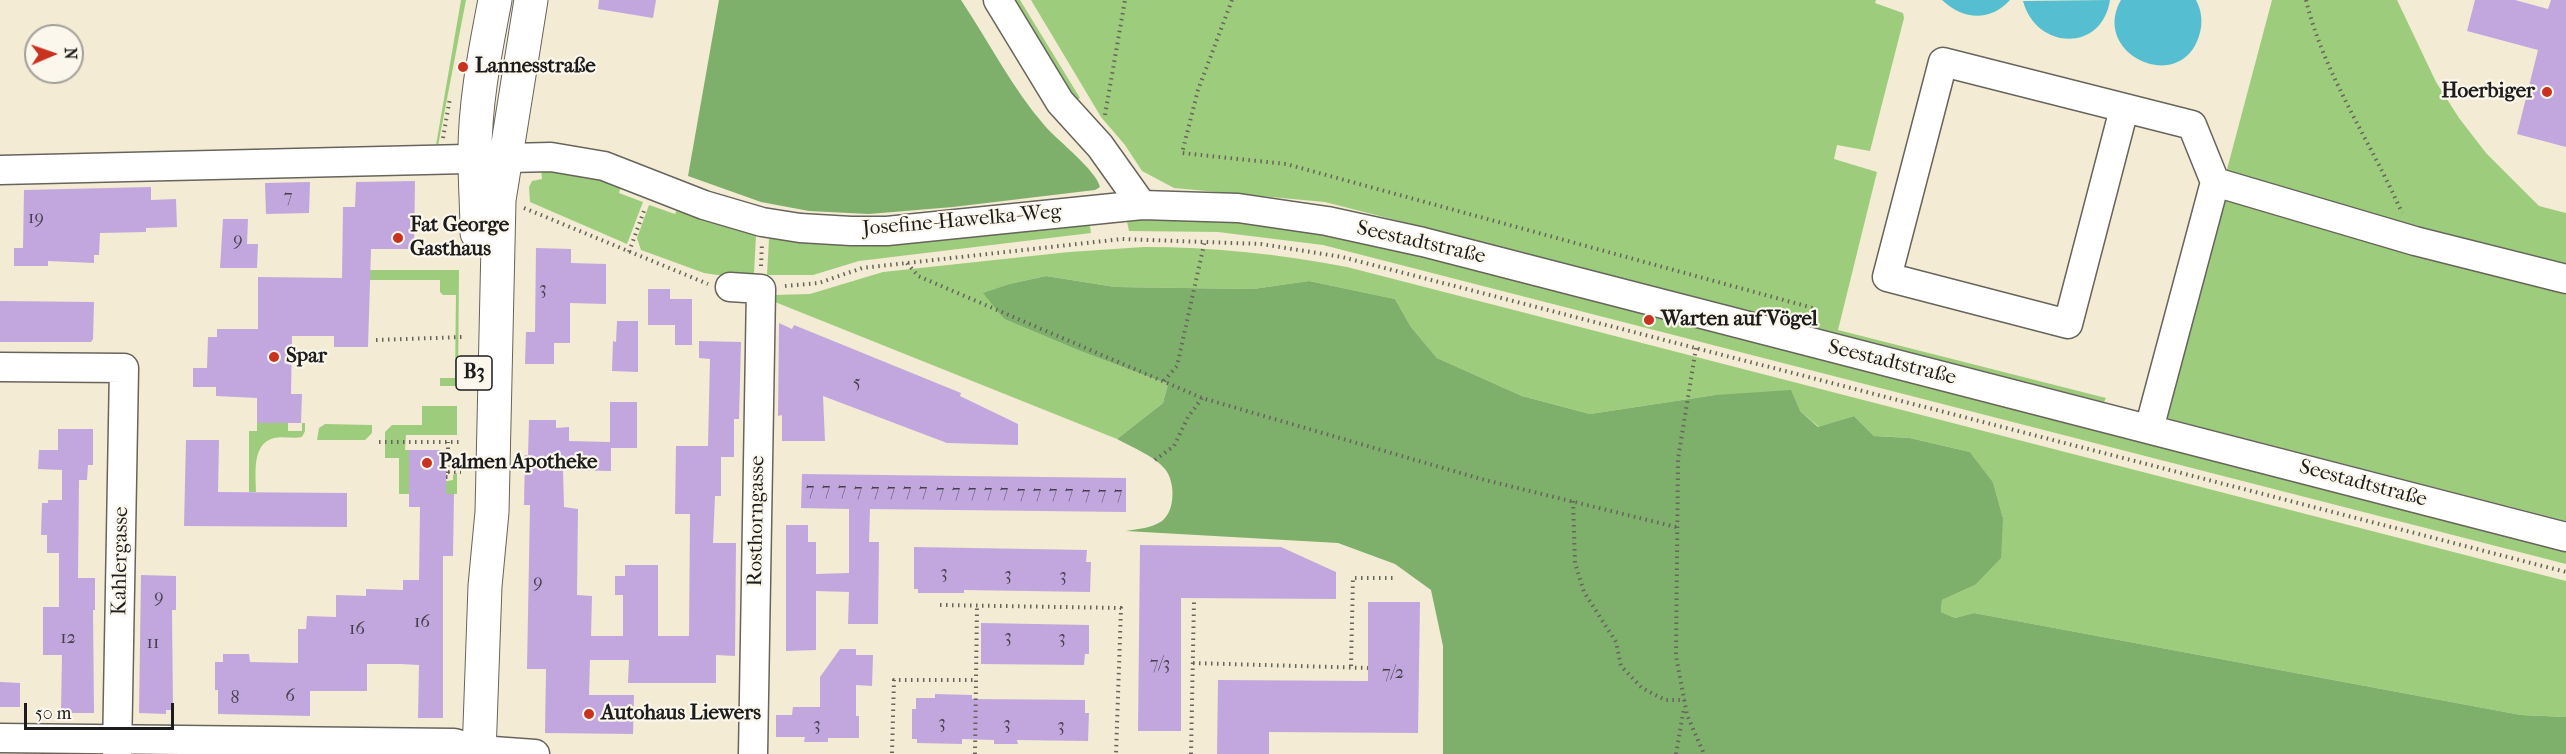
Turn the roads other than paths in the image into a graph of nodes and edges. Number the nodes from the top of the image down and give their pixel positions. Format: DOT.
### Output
graph roads {
  1 [pos="495,0"];
  2 [pos="531,0"];
  3 [pos="998,0"];
  4 [pos="2124,109"];
  5 [pos="490,159"];
  6 [pos="0,170"];
  7 [pos="2215,182"];
  8 [pos="1142,205"];
  9 [pos="2566,279"];
  10 [pos="730,287"];
  11 [pos="0,367"];
  12 [pos="2149,429"];
  13 [pos="2566,537"];
  14 [pos="0,738"];
  15 [pos="117,747"];
  16 [pos="479,752"];
  17 [pos="535,754"];
  18 [pos="753,754"];
  1 -- 5 [label="main road, B3"];
  2 -- 5 [label="main road, B3"];
  3 -- 8 [label="street"];
  4 -- 4 [label="street"];
  4 -- 7 [label="street"];
  5 -- 6 [label="street"];
  5 -- 8 [label="street, Josefine-Hawelka-Weg"];
  5 -- 16 [label="main road, B3"];
  7 -- 9 [label="street"];
  7 -- 12 [label="street"];
  8 -- 12 [label="street, Seestadtstraße"];
  10 -- 18 [label="street, Rosthorngasse"];
  11 -- 15 [label="street, Kahlergasse"];
  12 -- 13 [label="street, Seestadtstraße"];
  14 -- 15 [label="street"];
  15 -- 16 [label="street"];
  16 -- 17 [label="street"];
}
